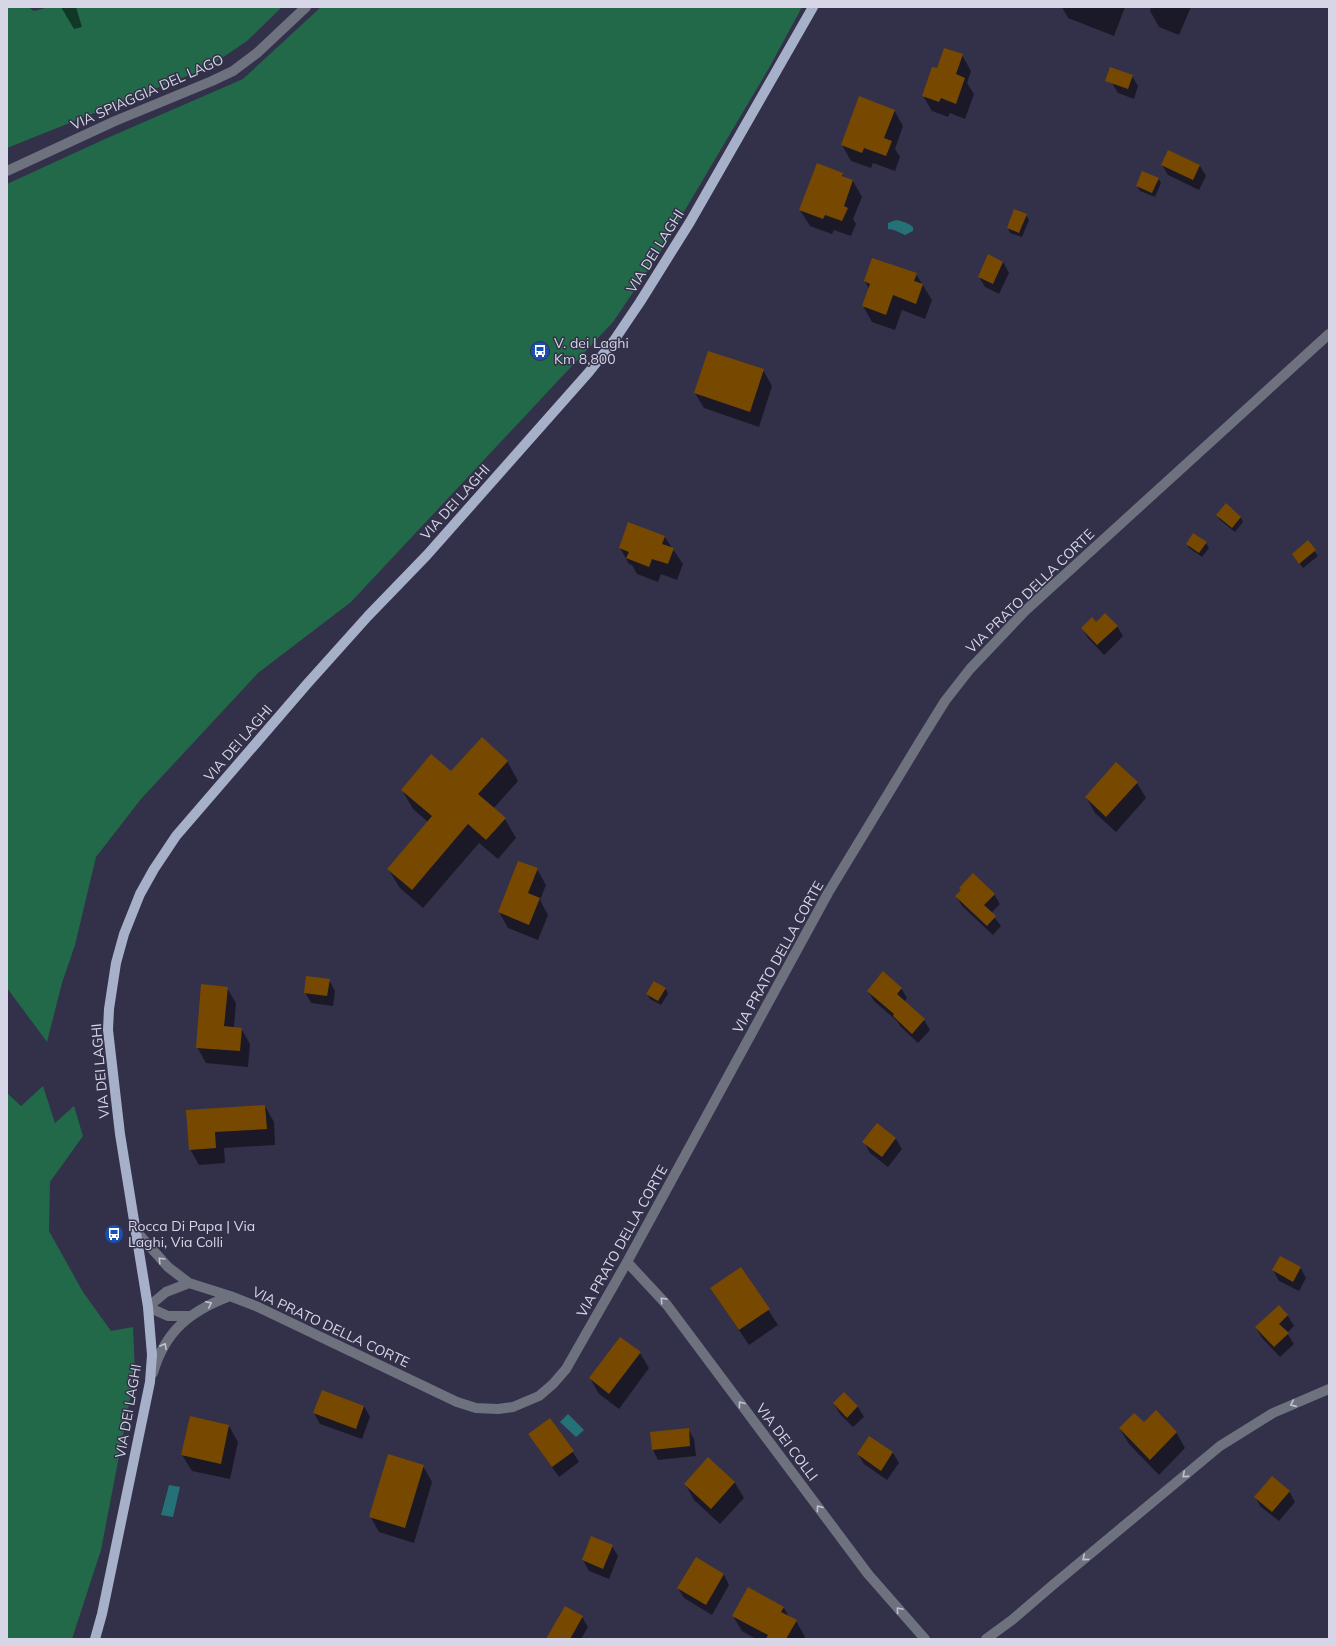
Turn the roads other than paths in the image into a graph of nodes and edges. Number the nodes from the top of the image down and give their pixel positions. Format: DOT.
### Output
graph roads {
  1 [pos="306,7"];
  2 [pos="813,7"];
  3 [pos="7,171"];
  4 [pos="1329,334"];
  5 [pos="137,1232"];
  6 [pos="627,1262"];
  7 [pos="189,1283"];
  8 [pos="230,1296"];
  9 [pos="148,1307"];
  10 [pos="190,1316"];
  11 [pos="150,1382"];
  12 [pos="1329,1389"];
  13 [pos="95,1639"];
  14 [pos="925,1639"];
  15 [pos="986,1639"];
  1 -- 3 [label="street, VIA SPIAGGIA DEL LAGO"];
  2 -- 5 [label="main road, VIA DEI LAGHI"];
  4 -- 6 [label="street, VIA PRATO DELLA CORTE"];
  7 -- 5 [label="street, VIA PRATO DELLA CORTE, one-way"];
  5 -- 9 [label="main road, VIA DEI LAGHI"];
  6 -- 8 [label="street, VIA PRATO DELLA CORTE"];
  14 -- 6 [label="street, VIA DEI COLLI, one-way"];
  7 -- 8 [label="street, VIA PRATO DELLA CORTE"];
  7 -- 9 [label="street"];
  10 -- 8 [label="street, one-way"];
  9 -- 10 [label="street"];
  9 -- 11 [label="main road, VIA DEI LAGHI"];
  11 -- 10 [label="street, one-way"];
  11 -- 13 [label="main road, VIA DEI LAGHI"];
  12 -- 15 [label="street, one-way"];
}
